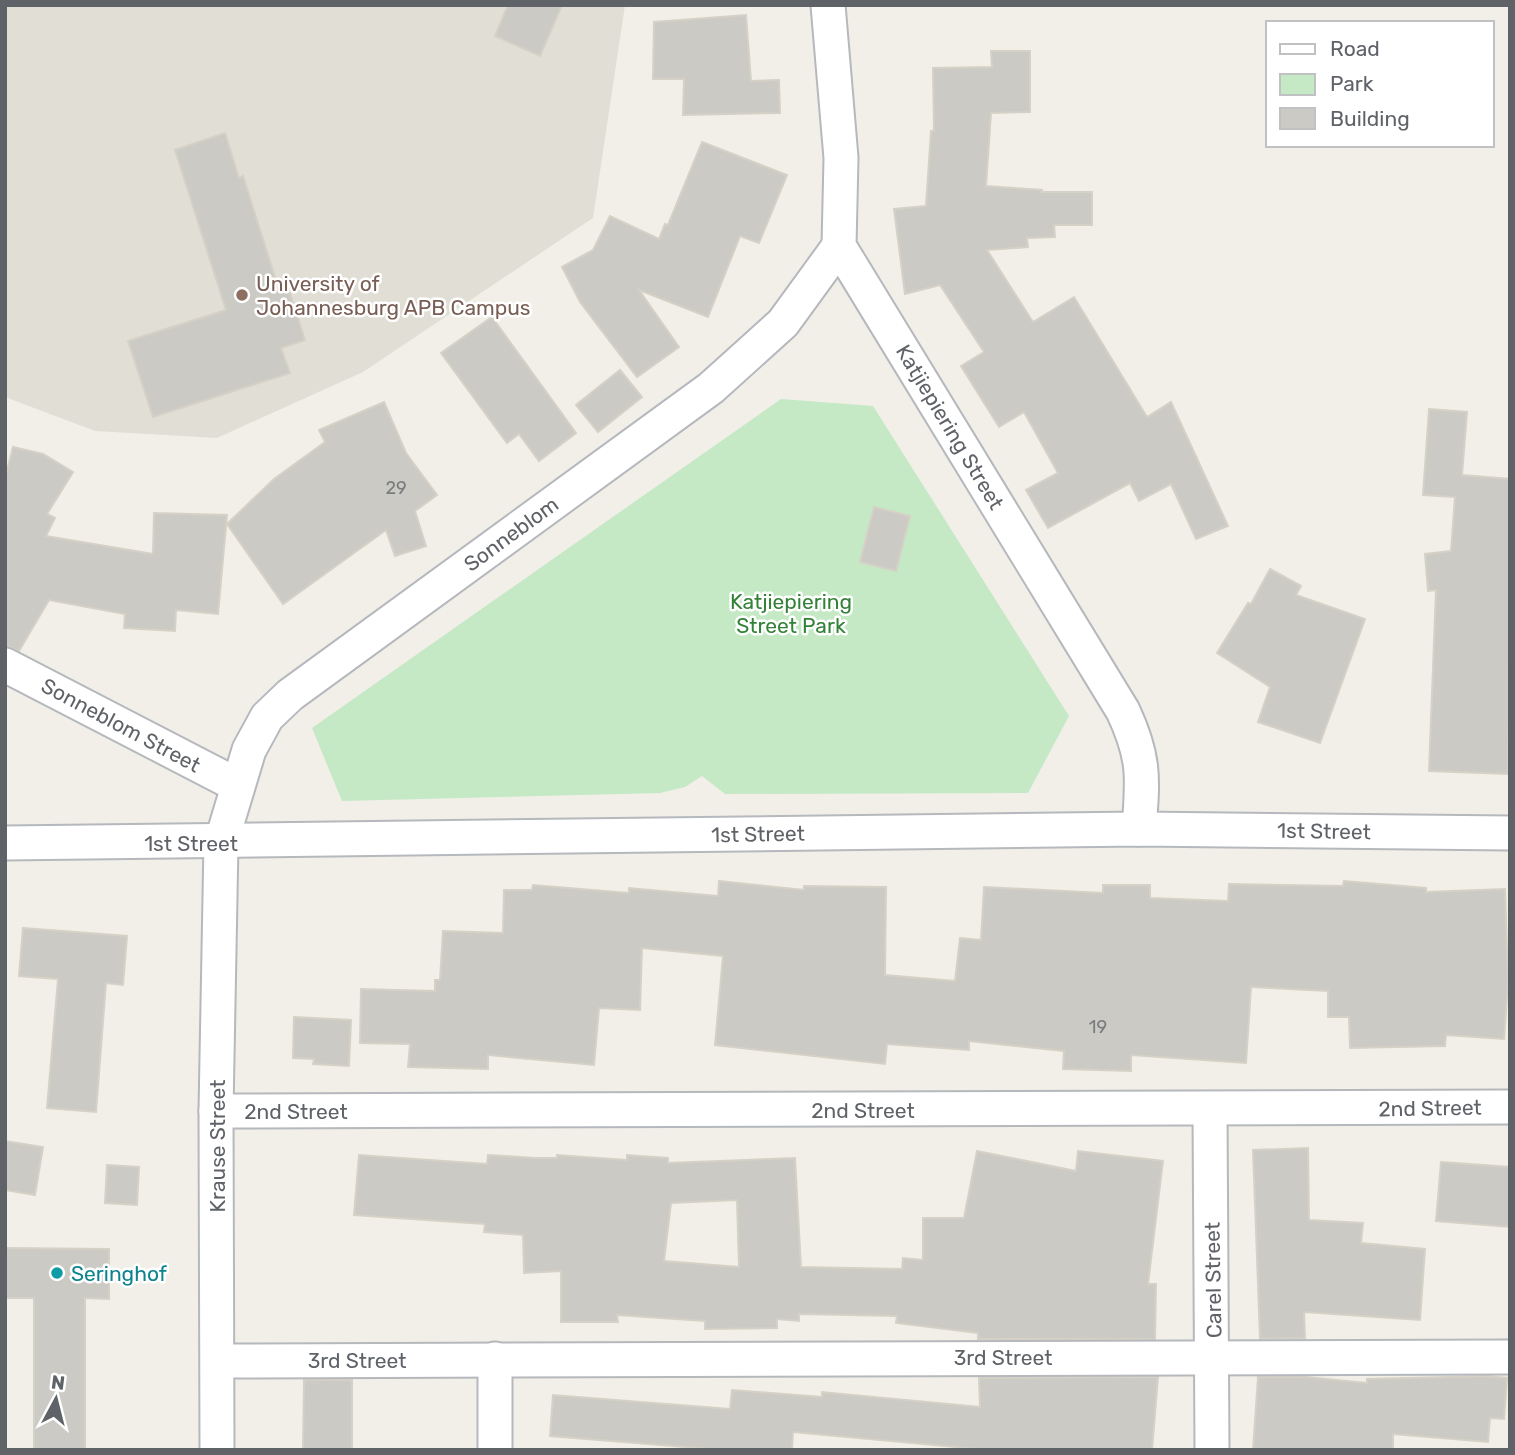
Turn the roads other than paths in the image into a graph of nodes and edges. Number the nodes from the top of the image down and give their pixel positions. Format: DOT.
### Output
graph roads {
  1 [pos="828,5"];
  2 [pos="839,246"];
  3 [pos="5,665"];
  4 [pos="237,785"];
  5 [pos="1139,829"];
  6 [pos="1510,833"];
  7 [pos="221,843"];
  8 [pos="5,844"];
  9 [pos="1510,1107"];
  10 [pos="1210,1110"];
  11 [pos="216,1111"];
  12 [pos="1214,1356"];
  13 [pos="1510,1357"];
  14 [pos="495,1359"];
  15 [pos="219,1361"];
  16 [pos="217,1450"];
  17 [pos="495,1450"];
  18 [pos="1212,1450"];
  1 -- 2 [label="street"];
  2 -- 4 [label="street, Sonneblom"];
  2 -- 5 [label="street, Katjiepiering Street"];
  3 -- 4 [label="street, Sonneblom Street"];
  4 -- 7 [label="street, Sonneblom"];
  5 -- 6 [label="street, 1st Street"];
  5 -- 7 [label="street, 1st Street"];
  7 -- 8 [label="street, 1st Street"];
  7 -- 11 [label="street, Krause Street"];
  9 -- 10 [label="street, 2nd Street"];
  10 -- 11 [label="street, 2nd Street"];
  10 -- 12 [label="street, Carel Street"];
  11 -- 15 [label="street, Krause Street"];
  12 -- 13 [label="street, 3rd Street"];
  12 -- 14 [label="street, 3rd Street"];
  12 -- 18 [label="street, Carel Street"];
  14 -- 15 [label="street, 3rd Street"];
  14 -- 17 [label="street"];
  15 -- 16 [label="street, Krause Street"];
}
